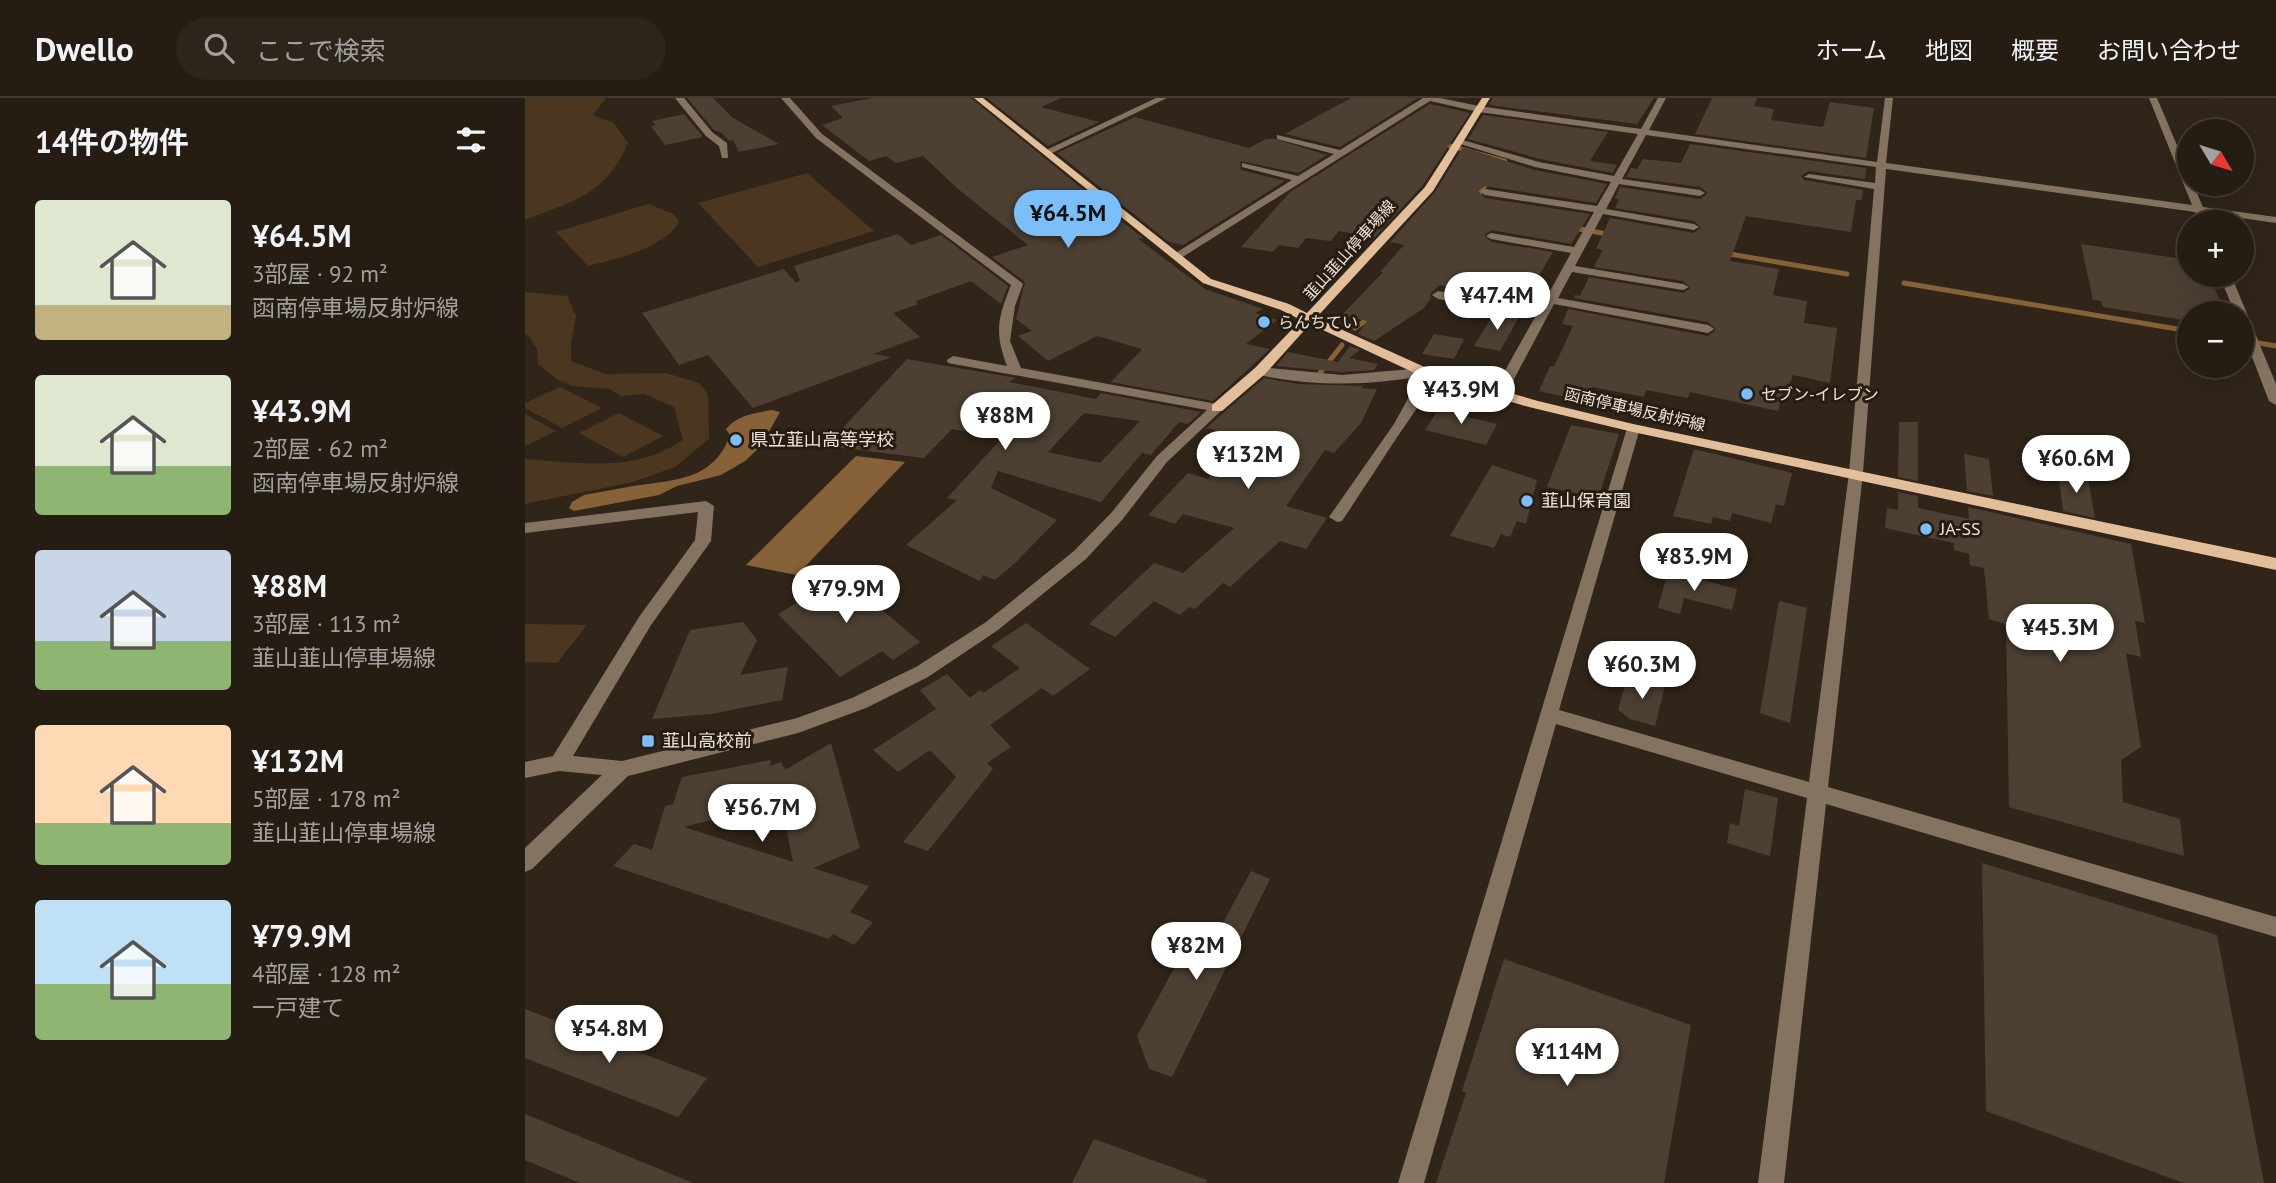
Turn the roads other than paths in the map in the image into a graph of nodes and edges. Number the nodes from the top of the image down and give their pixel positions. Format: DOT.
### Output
graph roads {
  1 [pos="678,98"];
  2 [pos="785,98"];
  3 [pos="978,98"];
  4 [pos="1163,98"];
  5 [pos="1429,98"];
  6 [pos="1486,98"];
  7 [pos="1662,98"];
  8 [pos="1889,98"];
  9 [pos="2153,98"];
  10 [pos="1479,109"];
  11 [pos="1643,132"];
  12 [pos="1280,137"];
  13 [pos="1459,142"];
  14 [pos="1047,152"];
  15 [pos="1342,153"];
  16 [pos="725,156"];
  17 [pos="1245,164"];
  18 [pos="1881,166"];
  19 [pos="1809,177"];
  20 [pos="1300,179"];
  21 [pos="1617,181"];
  22 [pos="1879,187"];
  23 [pos="1485,192"];
  24 [pos="1700,193"];
  25 [pos="2199,209"];
  26 [pos="1601,211"];
  27 [pos="2276,220"];
  28 [pos="1694,227"];
  29 [pos="1492,236"];
  30 [pos="1579,251"];
  31 [pos="1177,256"];
  32 [pos="1569,268"];
  33 [pos="1683,288"];
  34 [pos="1438,295"];
  35 [pos="1551,300"];
  36 [pos="1543,315"];
  37 [pos="1310,319"];
  38 [pos="1708,329"];
  39 [pos="2254,347"];
  40 [pos="953,360"];
  41 [pos="1015,369"];
  42 [pos="1260,371"];
  43 [pos="1429,373"];
  44 [pos="1499,394"];
  45 [pos="2276,401"];
  46 [pos="1217,408"];
  47 [pos="1633,428"];
  48 [pos="1856,473"];
  49 [pos="1337,517"];
  50 [pos="525,528"];
  51 [pos="2276,564"];
  52 [pos="1548,714"];
  53 [pos="559,763"];
  54 [pos="622,769"];
  55 [pos="525,770"];
  56 [pos="1817,791"];
  57 [pos="525,862"];
  58 [pos="2276,927"];
  59 [pos="1411,1183"];
  60 [pos="1771,1183"];
  1 -- 16 [label="street"];
  2 -- 41 [label="street"];
  3 -- 14 [label="main road, 函南停車場反射炉線"];
  4 -- 14 [label="street"];
  5 -- 10 [label="street"];
  5 -- 15 [label="street"];
  6 -- 10 [label="main road, 韮山韮山停車場線"];
  7 -- 11 [label="street"];
  8 -- 18 [label="street"];
  9 -- 25 [label="street"];
  10 -- 11 [label="street"];
  10 -- 13 [label="main road, 韮山韮山停車場線"];
  11 -- 18 [label="street"];
  11 -- 21 [label="street"];
  12 -- 15 [label="street"];
  13 -- 21 [label="street"];
  13 -- 37 [label="main road, 韮山韮山停車場線"];
  14 -- 31 [label="main road, 函南停車場反射炉線"];
  15 -- 20 [label="street"];
  17 -- 20 [label="street"];
  18 -- 22 [label="street"];
  18 -- 25 [label="street"];
  19 -- 22 [label="street"];
  20 -- 31 [label="street"];
  21 -- 24 [label="street"];
  21 -- 26 [label="street"];
  22 -- 48 [label="street"];
  23 -- 26 [label="street"];
  25 -- 27 [label="street"];
  26 -- 28 [label="street"];
  26 -- 30 [label="street"];
  29 -- 30 [label="street"];
  30 -- 32 [label="street"];
  31 -- 37 [label="main road, 函南停車場反射炉線"];
  32 -- 33 [label="street"];
  32 -- 35 [label="street"];
  34 -- 36 [label="street"];
  35 -- 36 [label="street"];
  35 -- 38 [label="street"];
  36 -- 44 [label="street"];
  37 -- 42 [label="main road, 韮山韮山停車場線"];
  37 -- 43 [label="main road, 函南停車場反射炉線"];
  39 -- 45 [label="street"];
  40 -- 41 [label="street"];
  41 -- 46 [label="street"];
  42 -- 43 [label="street"];
  42 -- 46 [label="main road, 韮山韮山停車場線"];
  43 -- 44 [label="main road, 函南停車場反射炉線"];
  43 -- 49 [label="street"];
  44 -- 47 [label="main road, 函南停車場反射炉線"];
  46 -- 54 [label="street"];
  47 -- 48 [label="main road, 函南停車場反射炉線"];
  47 -- 52 [label="street"];
  48 -- 51 [label="main road, 函南停車場反射炉線"];
  48 -- 56 [label="street"];
  50 -- 53 [label="street"];
  52 -- 56 [label="street"];
  52 -- 59 [label="street"];
  53 -- 54 [label="street"];
  53 -- 55 [label="street"];
  54 -- 57 [label="street"];
  56 -- 58 [label="street"];
  56 -- 60 [label="street"];
}
